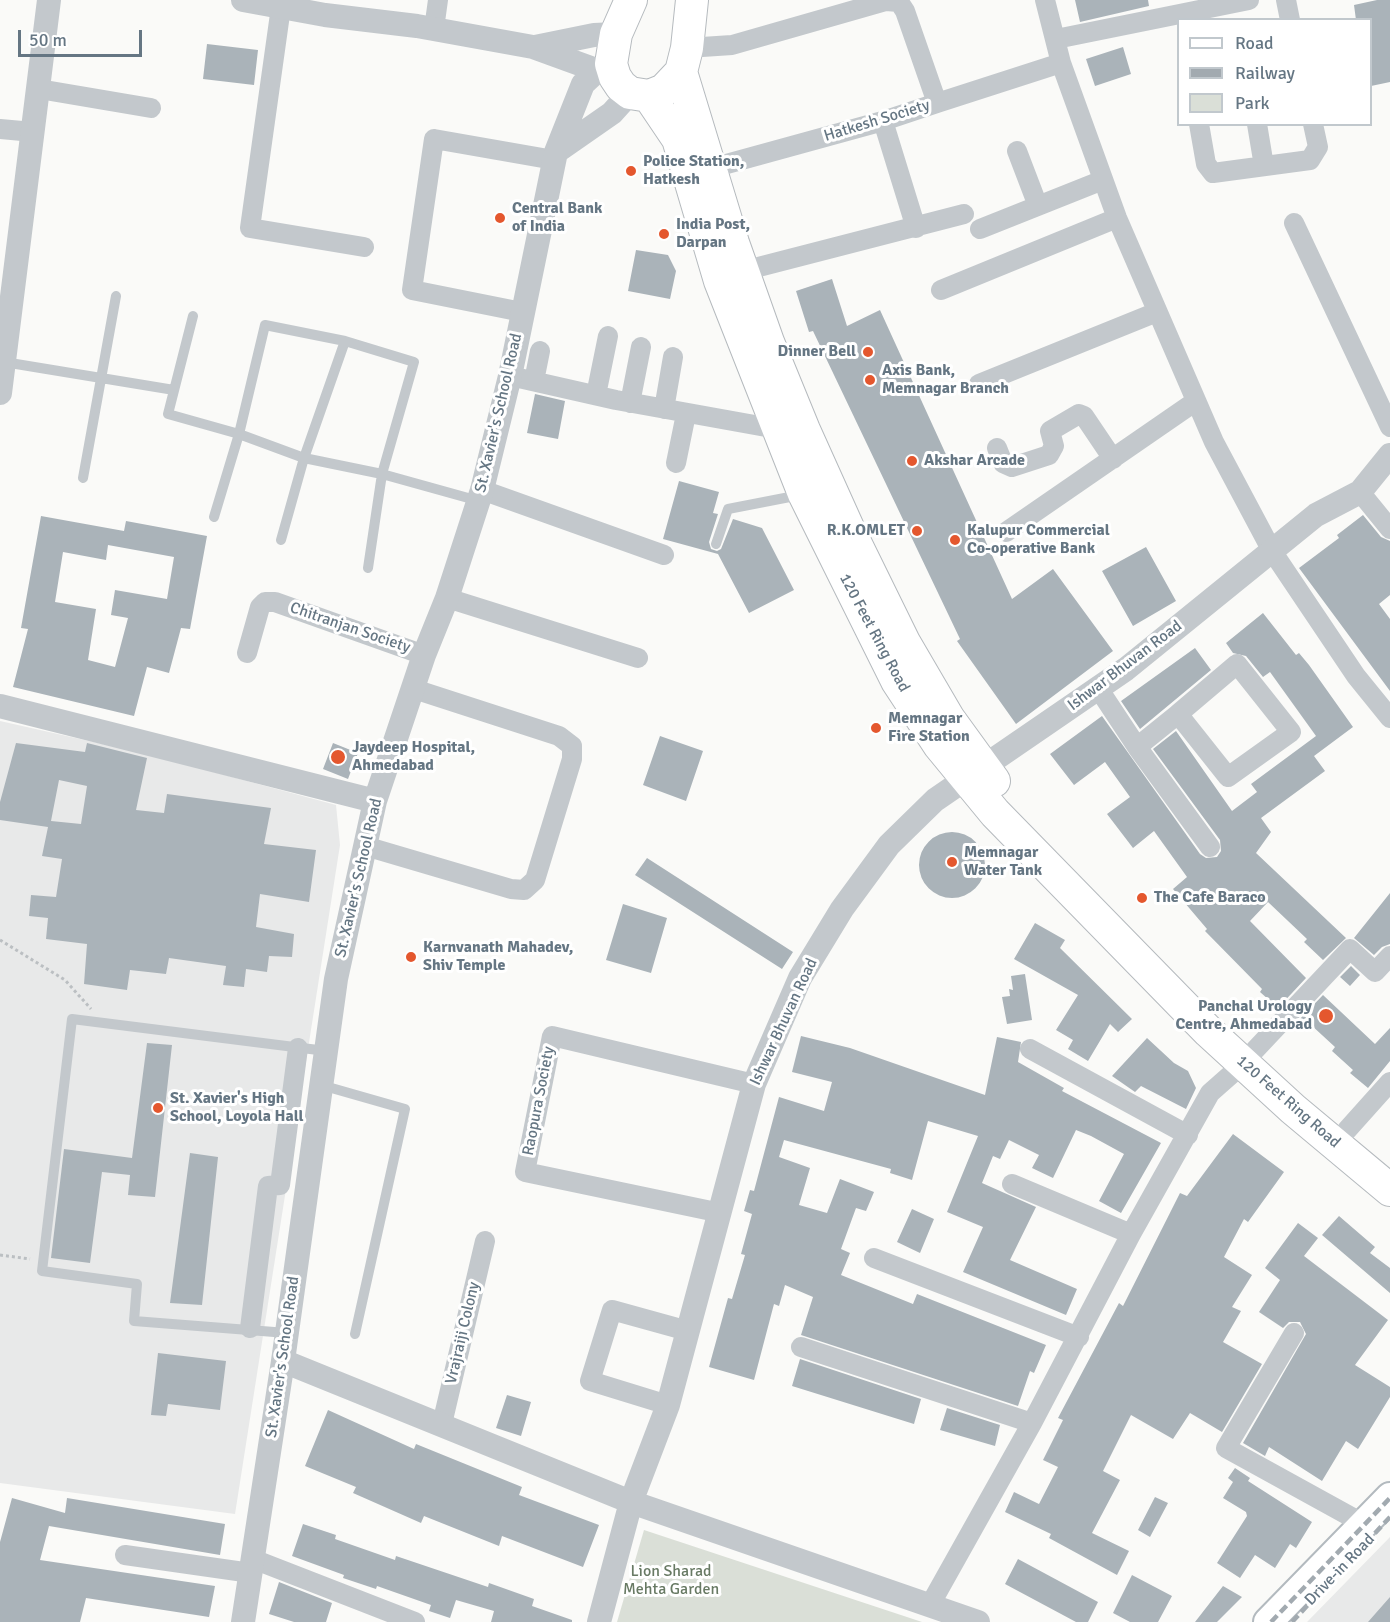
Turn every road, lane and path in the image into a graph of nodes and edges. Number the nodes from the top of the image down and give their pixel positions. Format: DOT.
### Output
graph roads {
  1 [pos="49,0"];
  2 [pos="243,0"];
  3 [pos="438,0"];
  4 [pos="631,0"];
  5 [pos="1046,0"];
  6 [pos="1286,0"];
  7 [pos="693,1"];
  8 [pos="281,7"];
  9 [pos="1240,7"];
  10 [pos="1180,17"];
  11 [pos="1290,18"];
  12 [pos="434,29"];
  13 [pos="616,34"];
  14 [pos="1056,39"];
  15 [pos="533,48"];
  16 [pos="684,60"];
  17 [pos="1061,63"];
  18 [pos="39,89"];
  19 [pos="628,94"];
  20 [pos="937,103"];
  21 [pos="151,108"];
  22 [pos="883,121"];
  23 [pos="1199,126"];
  24 [pos="1257,126"];
  25 [pos="1313,126"];
  26 [pos="0,129"];
  27 [pos="33,132"];
  28 [pos="1017,151"];
  29 [pos="555,156"];
  30 [pos="1264,166"];
  31 [pos="712,168"];
  32 [pos="1103,180"];
  33 [pos="1038,206"];
  34 [pos="964,214"];
  35 [pos="1117,218"];
  36 [pos="1294,223"];
  37 [pos="916,228"];
  38 [pos="980,229"];
  39 [pos="364,247"];
  40 [pos="743,271"];
  41 [pos="940,290"];
  42 [pos="116,297"];
  43 [pos="522,312"];
  44 [pos="1157,312"];
  45 [pos="193,316"];
  46 [pos="608,336"];
  47 [pos="345,341"];
  48 [pos="641,347"];
  49 [pos="540,351"];
  50 [pos="673,357"];
  51 [pos="510,376"];
  52 [pos="2,377"];
  53 [pos="100,377"];
  54 [pos="534,381"];
  55 [pos="980,384"];
  56 [pos="174,390"];
  57 [pos="596,395"];
  58 [pos="1196,401"];
  59 [pos="630,403"];
  60 [pos="664,409"];
  61 [pos="686,414"];
  62 [pos="1390,427"];
  63 [pos="777,429"];
  64 [pos="240,434"];
  65 [pos="997,448"];
  66 [pos="1390,455"];
  67 [pos="304,458"];
  68 [pos="1113,459"];
  69 [pos="676,463"];
  70 [pos="382,474"];
  71 [pos="83,478"];
  72 [pos="1360,492"];
  73 [pos="804,494"];
  74 [pos="480,495"];
  75 [pos="214,517"];
  76 [pos="1390,529"];
  77 [pos="1006,532"];
  78 [pos="281,540"];
  79 [pos="716,544"];
  80 [pos="1272,551"];
  81 [pos="664,555"];
  82 [pos="368,568"];
  83 [pos="447,598"];
  84 [pos="247,653"];
  85 [pos="424,655"];
  86 [pos="638,658"];
  87 [pos="1098,688"];
  88 [pos="414,689"];
  89 [pos="0,706"];
  90 [pos="1178,714"];
  91 [pos="1390,718"];
  92 [pos="1137,747"];
  93 [pos="974,773"];
  94 [pos="375,801"];
  95 [pos="365,846"];
  96 [pos="1210,848"];
  97 [pos="0,940"];
  98 [pos="1390,956"];
  99 [pos="104,1023"];
  100 [pos="298,1048"];
  101 [pos="1030,1049"];
  102 [pos="326,1051"];
  103 [pos="1250,1056"];
  104 [pos="1390,1082"];
  105 [pos="754,1084"];
  106 [pos="321,1085"];
  107 [pos="1347,1130"];
  108 [pos="1188,1135"];
  109 [pos="1390,1166"];
  110 [pos="1012,1184"];
  111 [pos="1390,1190"];
  112 [pos="721,1213"];
  113 [pos="1131,1234"];
  114 [pos="485,1241"];
  115 [pos="0,1255"];
  116 [pos="874,1258"];
  117 [pos="43,1261"];
  118 [pos="250,1328"];
  119 [pos="688,1331"];
  120 [pos="287,1333"];
  121 [pos="1294,1333"];
  122 [pos="355,1334"];
  123 [pos="1078,1337"];
  124 [pos="801,1347"];
  125 [pos="283,1361"];
  126 [pos="668,1405"];
  127 [pos="1032,1423"];
  128 [pos="442,1424"];
  129 [pos="1390,1497"];
  130 [pos="631,1502"];
  131 [pos="1377,1521"];
  132 [pos="125,1554"];
  133 [pos="252,1566"];
  134 [pos="930,1605"];
  135 [pos="243,1622"];
  136 [pos="415,1622"];
  137 [pos="599,1622"];
  138 [pos="978,1622"];
  139 [pos="1268,1622"];
  140 [pos="1289,1622"];
  1 -- 18 [label="street"];
  2 -- 8 [label="street"];
  3 -- 12 [label="street"];
  4 -- 13 [label="main road"];
  5 -- 14 [label="street"];
  6 -- 11 [label="street"];
  7 -- 16 [label="main road"];
  8 -- 12 [label="street"];
  8 -- 39 [label="street"];
  9 -- 10 [label="street"];
  10 -- 14 [label="street"];
  12 -- 15 [label="street"];
  13 -- 15 [label="street"];
  13 -- 19 [label="main road"];
  14 -- 17 [label="street"];
  15 -- 19 [label="street"];
  16 -- 19 [label="main road"];
  16 -- 20 [label="street, Hatkesh Society"];
  16 -- 31 [label="main road, 120 Feet Ring Road"];
  17 -- 20 [label="street"];
  17 -- 32 [label="street"];
  18 -- 21 [label="street"];
  18 -- 27 [label="street"];
  19 -- 29 [label="street"];
  19 -- 29 [label="street, St. Xavier's School Road"];
  19 -- 63 [label="main road, 120 Feet Ring Road"];
  20 -- 22 [label="street, Hatkesh Society"];
  22 -- 31 [label="street, Hatkesh Society"];
  22 -- 37 [label="street"];
  23 -- 30 [label="street"];
  24 -- 30 [label="street"];
  25 -- 30 [label="street"];
  26 -- 27 [label="street"];
  27 -- 52 [label="street"];
  28 -- 33 [label="street"];
  29 -- 43 [label="street, St. Xavier's School Road"];
  29 -- 43 [label="street"];
  31 -- 40 [label="main road, 120 Feet Ring Road"];
  32 -- 33 [label="street"];
  32 -- 35 [label="street"];
  33 -- 38 [label="street"];
  34 -- 37 [label="street"];
  35 -- 41 [label="street"];
  35 -- 44 [label="street"];
  36 -- 62 [label="street"];
  37 -- 40 [label="street"];
  40 -- 93 [label="main road, 120 Feet Ring Road"];
  42 -- 53 [label="lane"];
  43 -- 51 [label="street, St. Xavier's School Road"];
  44 -- 55 [label="street"];
  44 -- 58 [label="street"];
  45 -- 56 [label="lane"];
  46 -- 57 [label="street"];
  47 -- 64 [label="lane"];
  47 -- 67 [label="lane"];
  47 -- 70 [label="lane"];
  48 -- 59 [label="street"];
  49 -- 54 [label="street"];
  50 -- 60 [label="street"];
  51 -- 54 [label="street"];
  51 -- 74 [label="street, St. Xavier's School Road"];
  52 -- 53 [label="lane"];
  53 -- 56 [label="lane"];
  53 -- 71 [label="lane"];
  54 -- 57 [label="street"];
  56 -- 64 [label="lane"];
  57 -- 59 [label="street"];
  58 -- 68 [label="street"];
  58 -- 80 [label="street"];
  59 -- 60 [label="street"];
  60 -- 61 [label="street"];
  61 -- 63 [label="street"];
  61 -- 69 [label="street"];
  63 -- 73 [label="main road, 120 Feet Ring Road"];
  64 -- 67 [label="lane"];
  64 -- 75 [label="lane"];
  65 -- 68 [label="street"];
  66 -- 72 [label="street, Ishwar Bhuvan Road"];
  67 -- 70 [label="lane"];
  67 -- 78 [label="lane"];
  68 -- 77 [label="street"];
  70 -- 74 [label="lane"];
  70 -- 82 [label="lane"];
  72 -- 76 [label="street"];
  72 -- 80 [label="street, Ishwar Bhuvan Road"];
  73 -- 79 [label="lane"];
  73 -- 93 [label="main road, 120 Feet Ring Road"];
  74 -- 81 [label="street"];
  74 -- 83 [label="street, St. Xavier's School Road"];
  80 -- 87 [label="street, Ishwar Bhuvan Road"];
  80 -- 91 [label="street"];
  83 -- 85 [label="street, St. Xavier's School Road"];
  83 -- 86 [label="street"];
  84 -- 85 [label="street, Chitranjan Society"];
  85 -- 88 [label="street, St. Xavier's School Road"];
  87 -- 92 [label="street"];
  87 -- 93 [label="street, Ishwar Bhuvan Road"];
  88 -- 94 [label="street, St. Xavier's School Road"];
  88 -- 95 [label="street"];
  89 -- 94 [label="street"];
  90 -- 90 [label="street"];
  90 -- 92 [label="street"];
  92 -- 96 [label="street"];
  93 -- 103 [label="main road, 120 Feet Ring Road"];
  93 -- 105 [label="street, Ishwar Bhuvan Road"];
  94 -- 95 [label="street, St. Xavier's School Road"];
  95 -- 102 [label="street, St. Xavier's School Road"];
  97 -- 99 [label="path"];
  98 -- 103 [label="street"];
  99 -- 100 [label="lane"];
  99 -- 117 [label="lane"];
  100 -- 102 [label="lane"];
  100 -- 118 [label="street"];
  101 -- 108 [label="street"];
  102 -- 106 [label="street, St. Xavier's School Road"];
  103 -- 107 [label="main road, 120 Feet Ring Road"];
  103 -- 108 [label="street"];
  103 -- 111 [label="main road, 120 Feet Ring Road"];
  104 -- 107 [label="street"];
  105 -- 112 [label="street, Ishwar Bhuvan Road"];
  105 -- 112 [label="street, Raopura Society"];
  106 -- 120 [label="street, St. Xavier's School Road"];
  106 -- 122 [label="lane"];
  107 -- 109 [label="main road, 120 Feet Ring Road"];
  108 -- 113 [label="street"];
  110 -- 113 [label="street"];
  112 -- 119 [label="street, Ishwar Bhuvan Road"];
  113 -- 123 [label="street"];
  114 -- 128 [label="street, Vrajraiji Colony"];
  115 -- 117 [label="path"];
  116 -- 123 [label="street"];
  117 -- 118 [label="lane"];
  118 -- 120 [label="lane"];
  119 -- 126 [label="street, Ishwar Bhuvan Road"];
  119 -- 126 [label="street"];
  120 -- 125 [label="street, St. Xavier's School Road"];
  121 -- 131 [label="street"];
  123 -- 127 [label="street"];
  124 -- 127 [label="street"];
  125 -- 128 [label="street"];
  125 -- 133 [label="street, St. Xavier's School Road"];
  126 -- 130 [label="street, Ishwar Bhuvan Road"];
  127 -- 134 [label="street"];
  128 -- 130 [label="street"];
  129 -- 131 [label="main road"];
  130 -- 134 [label="street"];
  130 -- 137 [label="street, Ishwar Bhuvan Road"];
  131 -- 139 [label="main road"];
  131 -- 140 [label="main road, Drive-in Road"];
  132 -- 133 [label="street"];
  133 -- 135 [label="street, St. Xavier's School Road"];
  133 -- 136 [label="street"];
  134 -- 138 [label="street"];
}
